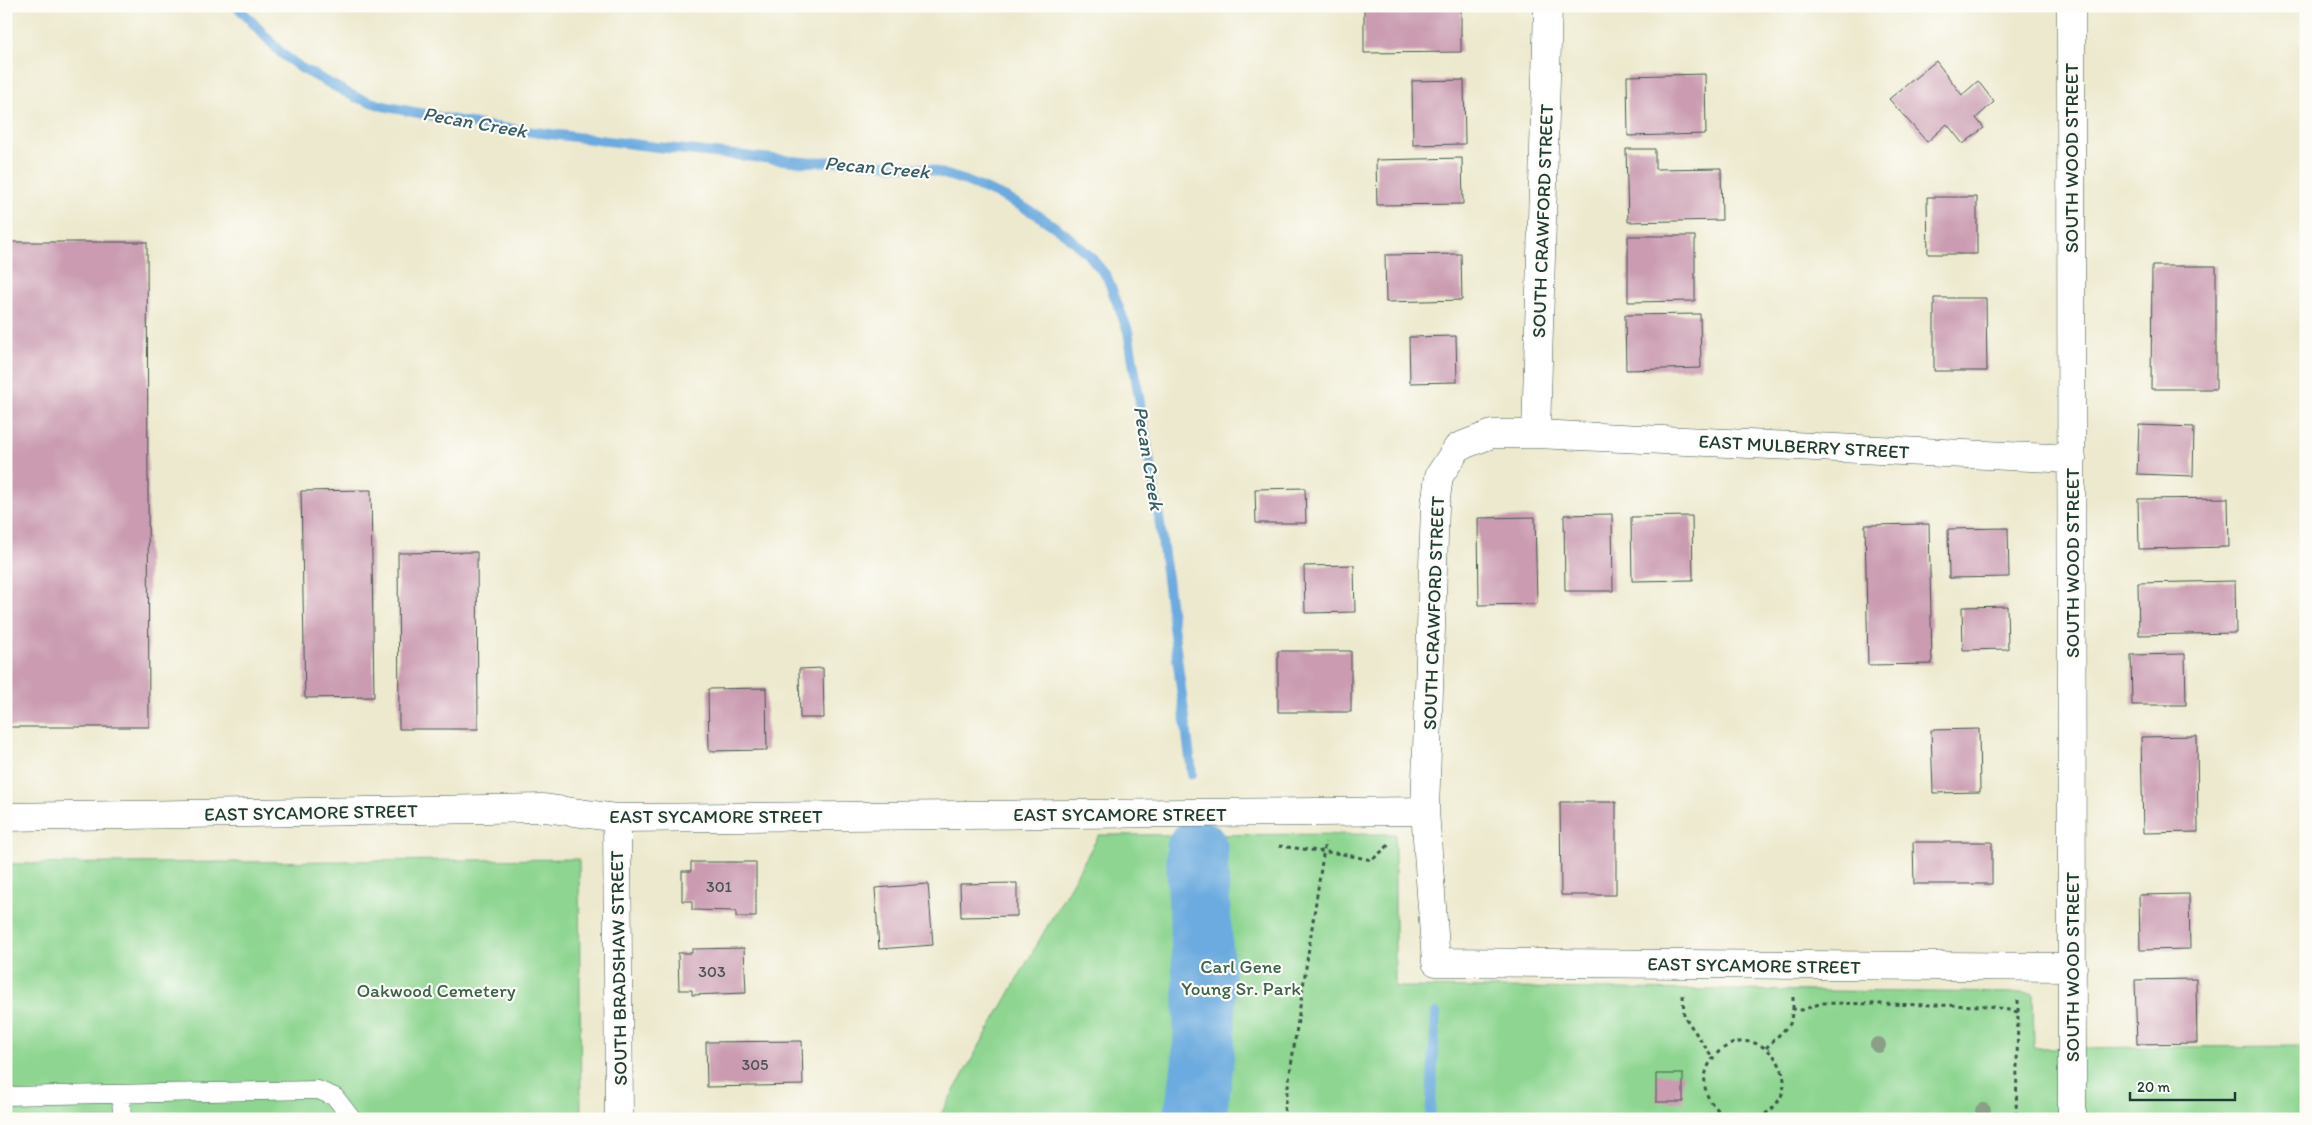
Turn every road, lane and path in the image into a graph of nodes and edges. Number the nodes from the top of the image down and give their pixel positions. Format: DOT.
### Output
graph roads {
  1 [pos="1548,6"];
  2 [pos="2071,6"];
  3 [pos="1536,434"];
  4 [pos="2072,459"];
  5 [pos="1426,811"];
  6 [pos="1329,812"];
  7 [pos="6,817"];
  8 [pos="617,818"];
  9 [pos="1428,842"];
  10 [pos="1323,851"];
  11 [pos="1436,962"];
  12 [pos="1684,964"];
  13 [pos="2072,967"];
  14 [pos="1766,1048"];
  15 [pos="1712,1058"];
  16 [pos="121,1094"];
  17 [pos="6,1096"];
  18 [pos="122,1119"];
  19 [pos="352,1119"];
  20 [pos="620,1119"];
  21 [pos="1283,1119"];
  22 [pos="1732,1119"];
  23 [pos="1757,1119"];
  24 [pos="2016,1119"];
  25 [pos="2072,1119"];
  1 -- 3 [label="street, SOUTH CRAWFORD STREET"];
  2 -- 4 [label="street, SOUTH WOOD STREET"];
  3 -- 4 [label="street, EAST MULBERRY STREET"];
  3 -- 5 [label="street, SOUTH CRAWFORD STREET"];
  4 -- 13 [label="street, SOUTH WOOD STREET"];
  5 -- 6 [label="street, EAST SYCAMORE STREET"];
  5 -- 9 [label="street, SOUTH CRAWFORD STREET"];
  6 -- 8 [label="street, EAST SYCAMORE STREET"];
  6 -- 10 [label="path"];
  7 -- 8 [label="street, EAST SYCAMORE STREET"];
  8 -- 20 [label="street, SOUTH BRADSHAW STREET"];
  9 -- 10 [label="path"];
  9 -- 11 [label="street, SOUTH CRAWFORD STREET"];
  10 -- 21 [label="path"];
  11 -- 12 [label="street, EAST SYCAMORE STREET"];
  12 -- 13 [label="street, EAST SYCAMORE STREET"];
  12 -- 15 [label="path"];
  13 -- 25 [label="street, SOUTH WOOD STREET"];
  14 -- 15 [label="path"];
  14 -- 23 [label="path"];
  14 -- 24 [label="path"];
  15 -- 22 [label="path"];
  16 -- 17 [label="lane"];
  16 -- 18 [label="lane"];
  16 -- 19 [label="lane"];
}
